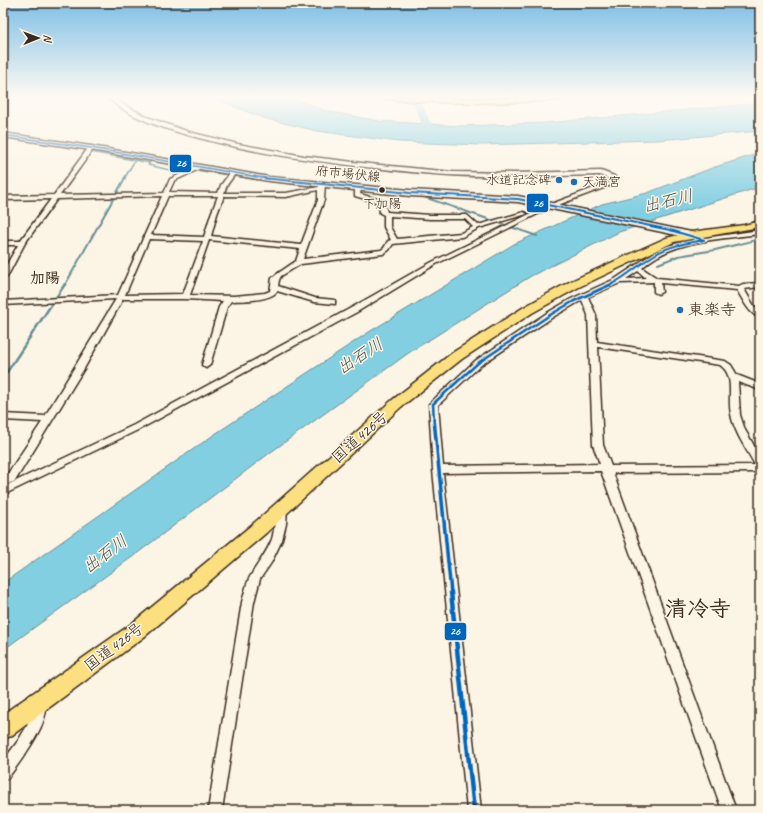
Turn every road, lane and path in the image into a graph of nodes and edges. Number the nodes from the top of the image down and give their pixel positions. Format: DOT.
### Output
graph roads {
  1 [pos="193,134"];
  2 [pos="3,135"];
  3 [pos="91,148"];
  4 [pos="197,168"];
  5 [pos="232,174"];
  6 [pos="322,186"];
  7 [pos="358,188"];
  8 [pos="165,195"];
  9 [pos="221,195"];
  10 [pos="55,197"];
  11 [pos="3,198"];
  12 [pos="554,207"];
  13 [pos="387,214"];
  14 [pos="760,224"];
  15 [pos="477,227"];
  16 [pos="760,232"];
  17 [pos="147,237"];
  18 [pos="207,238"];
  19 [pos="697,238"];
  20 [pos="395,241"];
  21 [pos="3,243"];
  22 [pos="22,243"];
  23 [pos="304,247"];
  24 [pos="299,262"];
  25 [pos="638,268"];
  26 [pos="3,277"];
  27 [pos="656,280"];
  28 [pos="618,282"];
  29 [pos="760,285"];
  30 [pos="275,288"];
  31 [pos="740,288"];
  32 [pos="658,292"];
  33 [pos="186,296"];
  34 [pos="584,297"];
  35 [pos="120,298"];
  36 [pos="228,299"];
  37 [pos="332,302"];
  38 [pos="3,303"];
  39 [pos="760,316"];
  40 [pos="593,344"];
  41 [pos="206,365"];
  42 [pos="734,377"];
  43 [pos="760,388"];
  44 [pos="3,417"];
  45 [pos="48,419"];
  46 [pos="760,466"];
  47 [pos="606,468"];
  48 [pos="438,470"];
  49 [pos="3,482"];
  50 [pos="3,491"];
  51 [pos="282,508"];
  52 [pos="42,699"];
  53 [pos="3,728"];
  54 [pos="3,773"];
  55 [pos="215,810"];
  56 [pos="474,810"];
  57 [pos="729,810"];
  1 -- 12 [label="street"];
  2 -- 3 [label="main road, 府市場伏線"];
  3 -- 4 [label="main road, 府市場伏線"];
  3 -- 10 [label="street"];
  4 -- 5 [label="main road, 府市場伏線"];
  4 -- 8 [label="street"];
  5 -- 6 [label="main road, 府市場伏線"];
  5 -- 9 [label="street"];
  6 -- 7 [label="main road, 府市場伏線"];
  6 -- 9 [label="street"];
  6 -- 23 [label="street"];
  7 -- 12 [label="main road, 府市場伏線"];
  7 -- 13 [label="street"];
  8 -- 9 [label="street"];
  8 -- 10 [label="street"];
  8 -- 17 [label="street"];
  9 -- 18 [label="street"];
  10 -- 11 [label="street"];
  10 -- 22 [label="street"];
  12 -- 15 [label="street"];
  12 -- 19 [label="main road, 府市場伏線"];
  12 -- 50 [label="street"];
  13 -- 15 [label="street"];
  13 -- 20 [label="street"];
  14 -- 19 [label="highway, 国道426号"];
  15 -- 20 [label="street"];
  16 -- 19 [label="street"];
  17 -- 18 [label="street"];
  17 -- 35 [label="street"];
  18 -- 23 [label="street"];
  18 -- 33 [label="street"];
  19 -- 25 [label="street"];
  19 -- 51 [label="highway, 国道426号"];
  20 -- 24 [label="street"];
  21 -- 22 [label="street"];
  22 -- 26 [label="street"];
  23 -- 24 [label="street"];
  24 -- 30 [label="street"];
  25 -- 27 [label="street"];
  25 -- 28 [label="street"];
  27 -- 28 [label="street"];
  27 -- 31 [label="street"];
  27 -- 32 [label="street"];
  28 -- 34 [label="street"];
  29 -- 31 [label="street"];
  30 -- 36 [label="street"];
  30 -- 37 [label="street"];
  31 -- 39 [label="street"];
  33 -- 35 [label="street"];
  33 -- 36 [label="street"];
  34 -- 40 [label="street"];
  34 -- 48 [label="street"];
  35 -- 38 [label="street"];
  35 -- 45 [label="street"];
  36 -- 41 [label="street"];
  40 -- 42 [label="street"];
  40 -- 47 [label="street"];
  42 -- 43 [label="street"];
  42 -- 46 [label="street"];
  44 -- 45 [label="street"];
  45 -- 49 [label="street"];
  46 -- 47 [label="street"];
  47 -- 48 [label="street"];
  47 -- 57 [label="street"];
  48 -- 56 [label="street"];
  51 -- 52 [label="highway, 国道426号"];
  51 -- 55 [label="street"];
  52 -- 53 [label="highway, 国道426号"];
  52 -- 54 [label="street"];
}
